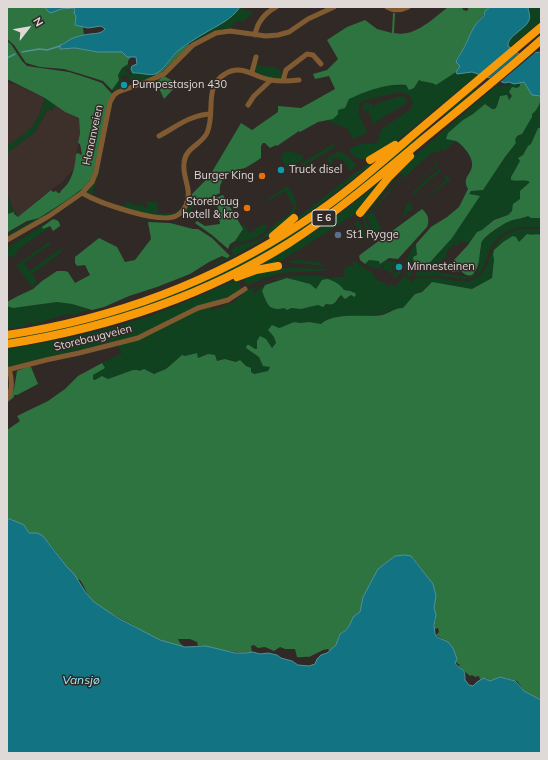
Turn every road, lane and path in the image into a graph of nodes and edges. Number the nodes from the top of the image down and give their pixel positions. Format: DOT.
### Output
graph roads {
  1 [pos="276,7"];
  2 [pos="334,7"];
  3 [pos="387,7"];
  4 [pos="408,7"];
  5 [pos="541,27"];
  6 [pos="255,35"];
  7 [pos="539,42"];
  8 [pos="256,57"];
  9 [pos="321,64"];
  10 [pos="252,72"];
  11 [pos="271,80"];
  12 [pos="298,80"];
  13 [pos="283,81"];
  14 [pos="248,105"];
  15 [pos="210,114"];
  16 [pos="429,134"];
  17 [pos="159,136"];
  18 [pos="410,138"];
  19 [pos="370,160"];
  20 [pos="82,193"];
  21 [pos="360,213"];
  22 [pos="294,218"];
  23 [pos="7,240"];
  24 [pos="235,262"];
  25 [pos="278,266"];
  26 [pos="208,286"];
  27 [pos="245,289"];
  28 [pos="7,335"];
  29 [pos="7,344"];
  30 [pos="8,369"];
  31 [pos="7,399"];
  1 -- 6 [label="street"];
  2 -- 6 [label="street, Hananveien"];
  3 -- 4 [label="street"];
  5 -- 18 [label="highway, E 6"];
  6 -- 20 [label="street, Hananveien"];
  7 -- 16 [label="highway, E 6"];
  8 -- 10 [label="street"];
  9 -- 13 [label="street"];
  10 -- 11 [label="street"];
  10 -- 15 [label="street"];
  11 -- 13 [label="street"];
  11 -- 14 [label="street"];
  12 -- 13 [label="street"];
  15 -- 17 [label="street"];
  15 -- 20 [label="street"];
  16 -- 21 [label="highway, E 6"];
  16 -- 26 [label="highway, E 6"];
  18 -- 19 [label="highway, E 6"];
  18 -- 24 [label="highway, E 6"];
  20 -- 23 [label="street"];
  22 -- 24 [label="highway, E 6"];
  24 -- 28 [label="highway, E 6"];
  25 -- 26 [label="highway, E 6"];
  26 -- 29 [label="highway, E 6"];
  27 -- 30 [label="street, Storebaugveien"];
  30 -- 31 [label="street"];
}
